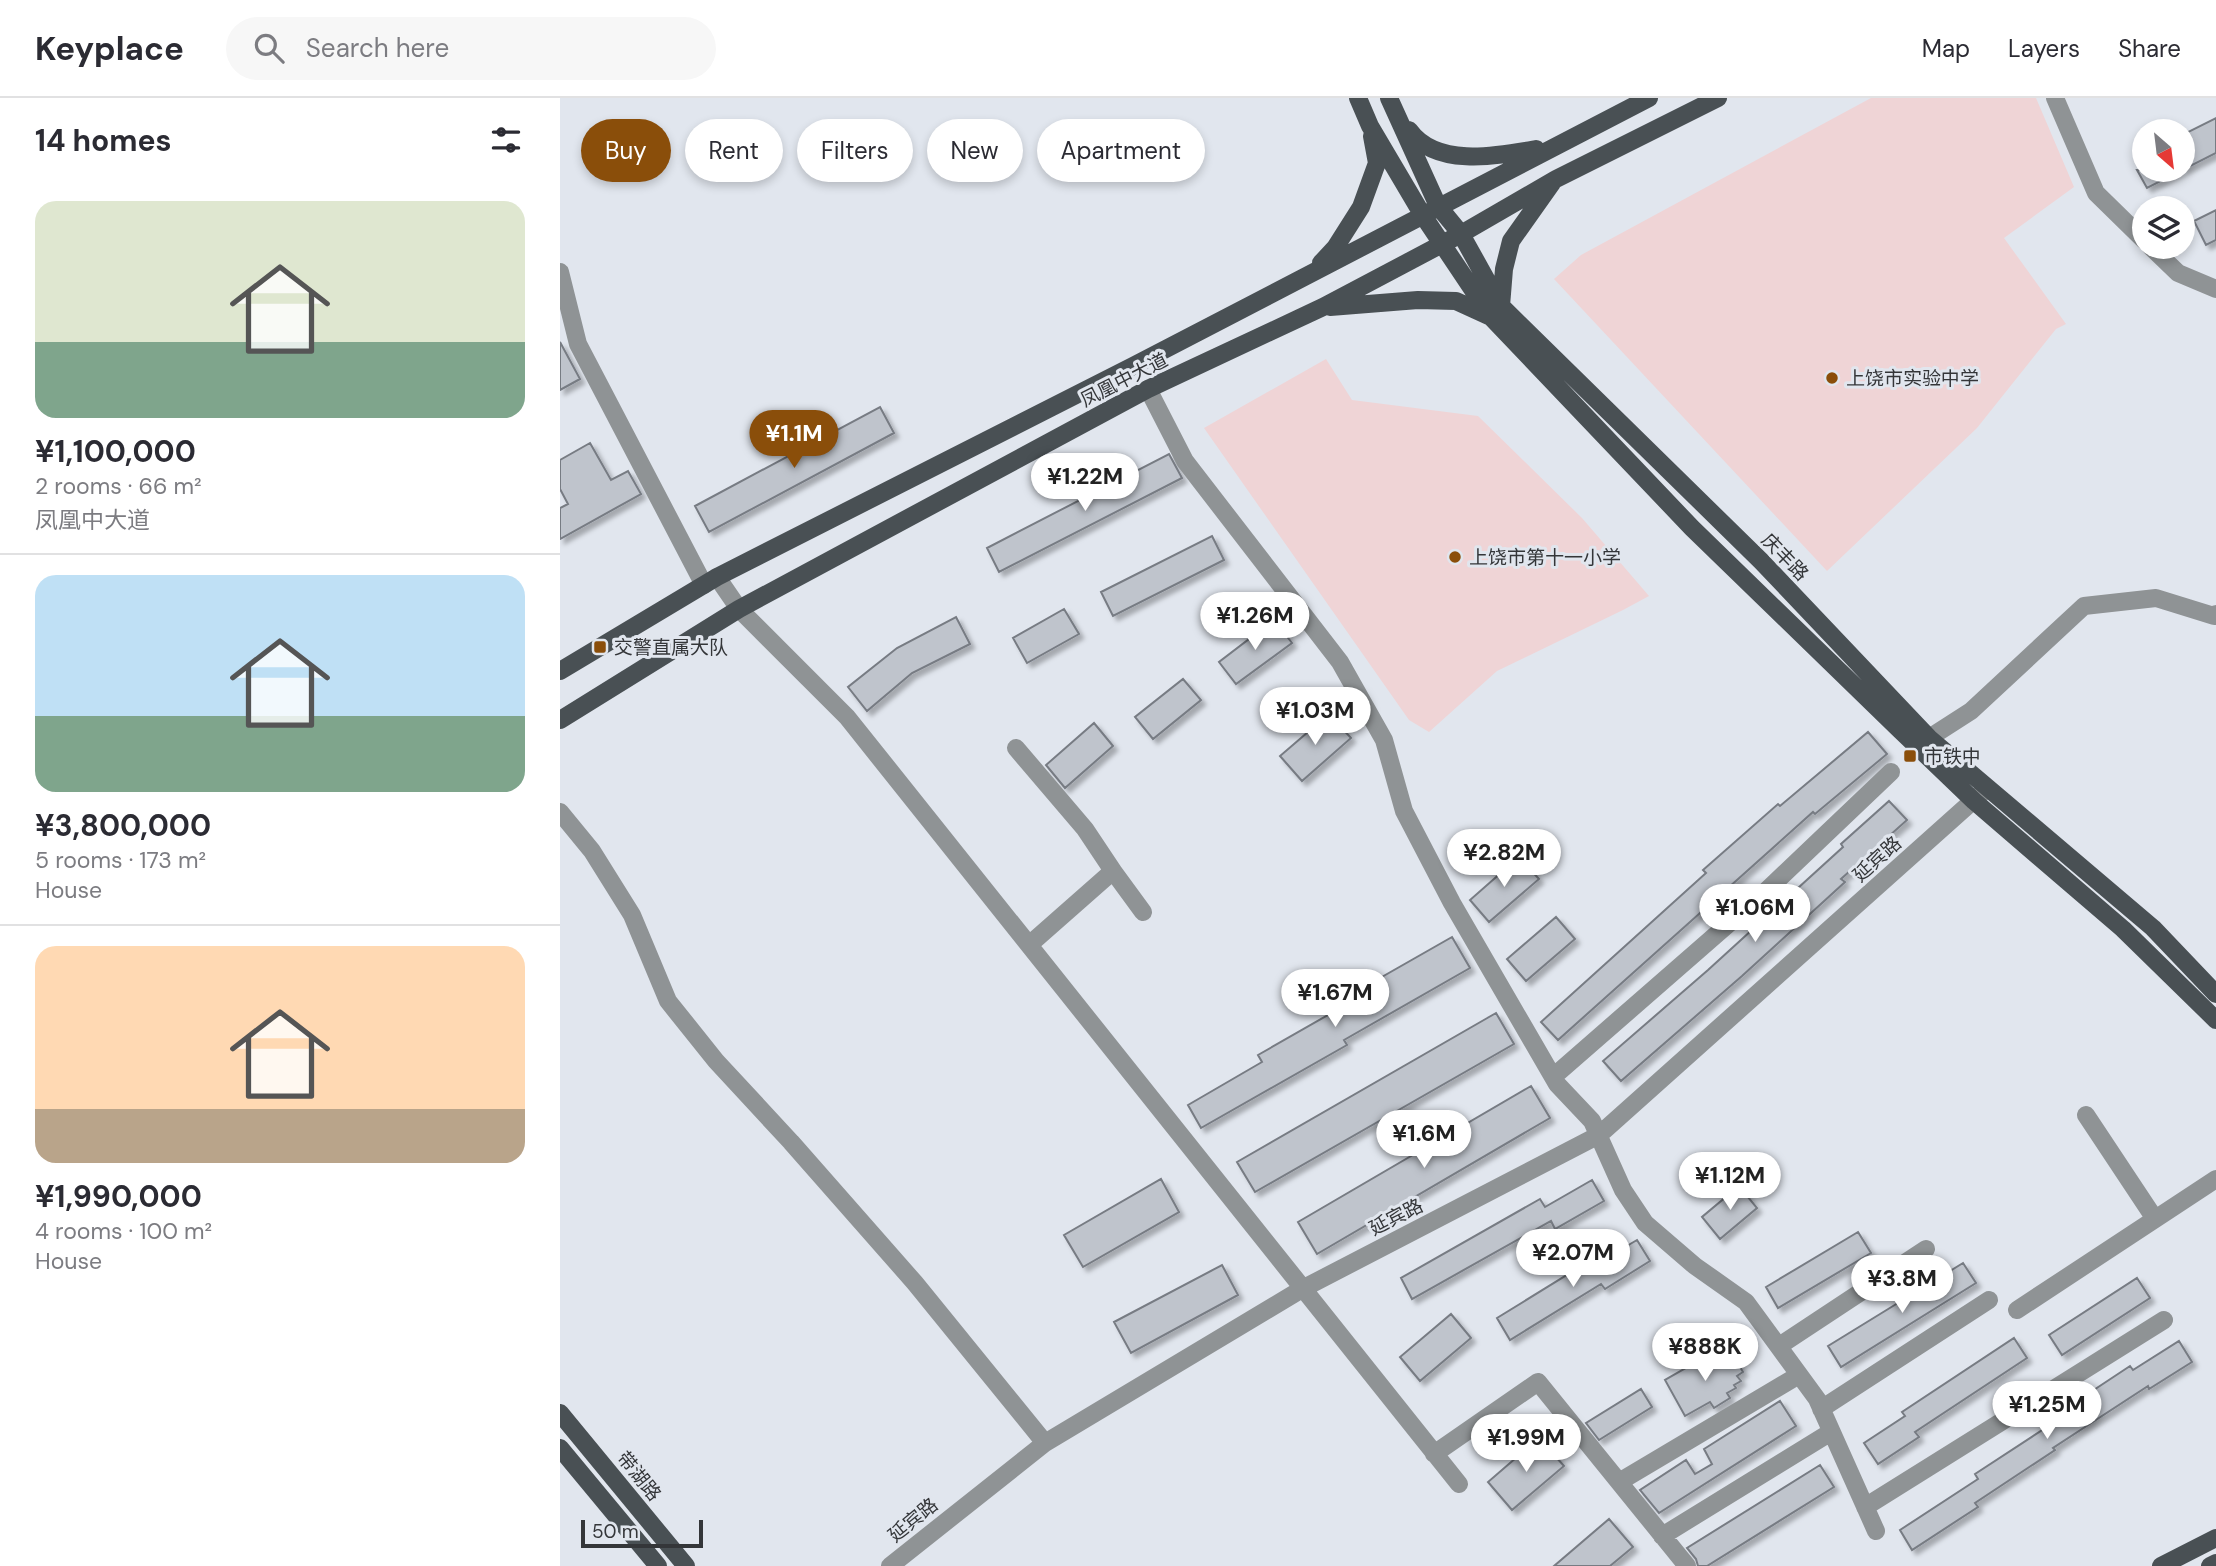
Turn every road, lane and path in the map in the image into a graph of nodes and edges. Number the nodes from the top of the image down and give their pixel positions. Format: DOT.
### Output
graph roads {
  1 [pos="1358,98"];
  2 [pos="1649,98"];
  3 [pos="1718,98"];
  4 [pos="2055,98"];
  5 [pos="1391,102"];
  6 [pos="1370,126"];
  7 [pos="1557,146"];
  8 [pos="1556,179"];
  9 [pos="1438,206"];
  10 [pos="1422,214"];
  11 [pos="2132,228"];
  12 [pos="1461,234"];
  13 [pos="1441,244"];
  14 [pos="2163,259"];
  15 [pos="560,272"];
  16 [pos="1313,272"];
  17 [pos="2216,289"];
  18 [pos="1323,307"];
  19 [pos="1496,311"];
  20 [pos="560,337"];
  21 [pos="578,344"];
  22 [pos="1148,389"];
  23 [pos="710,581"];
  24 [pos="739,609"];
  25 [pos="2216,614"];
  26 [pos="560,671"];
  27 [pos="560,720"];
  28 [pos="1929,738"];
  29 [pos="1016,748"];
  30 [pos="1891,772"];
  31 [pos="1988,788"];
  32 [pos="1974,801"];
  33 [pos="560,812"];
  34 [pos="1113,871"];
  35 [pos="1143,912"];
  36 [pos="1029,945"];
  37 [pos="2216,994"];
  38 [pos="2216,1020"];
  39 [pos="1553,1077"];
  40 [pos="2086,1115"];
  41 [pos="1599,1135"];
  42 [pos="2216,1180"];
  43 [pos="2155,1219"];
  44 [pos="1926,1249"];
  45 [pos="1302,1289"];
  46 [pos="1989,1300"];
  47 [pos="2017,1310"];
  48 [pos="2164,1320"];
  49 [pos="1779,1346"];
  50 [pos="1799,1375"];
  51 [pos="1821,1409"];
  52 [pos="560,1413"];
  53 [pos="1831,1432"];
  54 [pos="1045,1443"];
  55 [pos="560,1448"];
  56 [pos="1434,1454"];
  57 [pos="1619,1482"];
  58 [pos="1458,1484"];
  59 [pos="1865,1507"];
  60 [pos="1876,1531"];
  61 [pos="1662,1536"];
  62 [pos="2216,1538"];
  63 [pos="2216,1563"];
  64 [pos="658,1566"];
  65 [pos="686,1566"];
  66 [pos="890,1566"];
  67 [pos="1687,1566"];
  68 [pos="2161,1566"];
  69 [pos="2210,1566"];
  1 -- 6 [label="main road"];
  2 -- 7 [label="main road, 凤凰中大道"];
  3 -- 8 [label="main road, 凤凰中大道"];
  4 -- 11 [label="street"];
  5 -- 7 [label="main road"];
  5 -- 9 [label="main road, 庆丰路"];
  6 -- 10 [label="main road"];
  6 -- 16 [label="main road"];
  7 -- 9 [label="main road, 凤凰中大道"];
  8 -- 12 [label="main road, 凤凰中大道"];
  8 -- 19 [label="main road"];
  9 -- 10 [label="main road, 凤凰中大道"];
  9 -- 12 [label="main road, 庆丰路"];
  10 -- 13 [label="main road"];
  10 -- 16 [label="main road, 凤凰中大道"];
  12 -- 13 [label="main road, 凤凰中大道"];
  12 -- 19 [label="main road, 庆丰路"];
  13 -- 18 [label="main road, 凤凰中大道"];
  13 -- 19 [label="main road"];
  14 -- 17 [label="street"];
  15 -- 21 [label="street"];
  16 -- 23 [label="main road, 凤凰中大道"];
  18 -- 19 [label="main road"];
  18 -- 22 [label="main road, 凤凰中大道"];
  19 -- 28 [label="main road, 庆丰路"];
  19 -- 32 [label="main road"];
  20 -- 21 [label="street"];
  21 -- 23 [label="street"];
  22 -- 24 [label="main road, 凤凰中大道"];
  22 -- 39 [label="street"];
  23 -- 24 [label="street"];
  23 -- 26 [label="main road, 凤凰中大道"];
  24 -- 27 [label="main road, 凤凰中大道"];
  24 -- 36 [label="street"];
  25 -- 28 [label="street"];
  28 -- 31 [label="main road, 庆丰路"];
  29 -- 34 [label="street"];
  30 -- 39 [label="street"];
  31 -- 32 [label="street, 延宾路"];
  31 -- 37 [label="main road, 庆丰路"];
  32 -- 38 [label="main road"];
  32 -- 41 [label="street, 延宾路"];
  33 -- 54 [label="street"];
  34 -- 35 [label="street"];
  34 -- 36 [label="street"];
  36 -- 45 [label="street"];
  39 -- 41 [label="street"];
  40 -- 43 [label="street"];
  41 -- 45 [label="street, 延宾路"];
  41 -- 49 [label="street"];
  42 -- 43 [label="street"];
  43 -- 47 [label="street"];
  44 -- 49 [label="street"];
  45 -- 54 [label="street, 延宾路"];
  45 -- 56 [label="street"];
  46 -- 51 [label="street"];
  48 -- 59 [label="street"];
  49 -- 50 [label="street"];
  50 -- 51 [label="street"];
  50 -- 57 [label="street"];
  51 -- 53 [label="street"];
  52 -- 65 [label="main road, 带湖路"];
  53 -- 59 [label="street"];
  53 -- 61 [label="street"];
  54 -- 66 [label="street, 延宾路"];
  55 -- 64 [label="main road"];
  56 -- 57 [label="street"];
  56 -- 58 [label="street"];
  57 -- 61 [label="street"];
  59 -- 60 [label="street"];
  61 -- 67 [label="street"];
  62 -- 68 [label="main road"];
  63 -- 69 [label="main road"];
}
